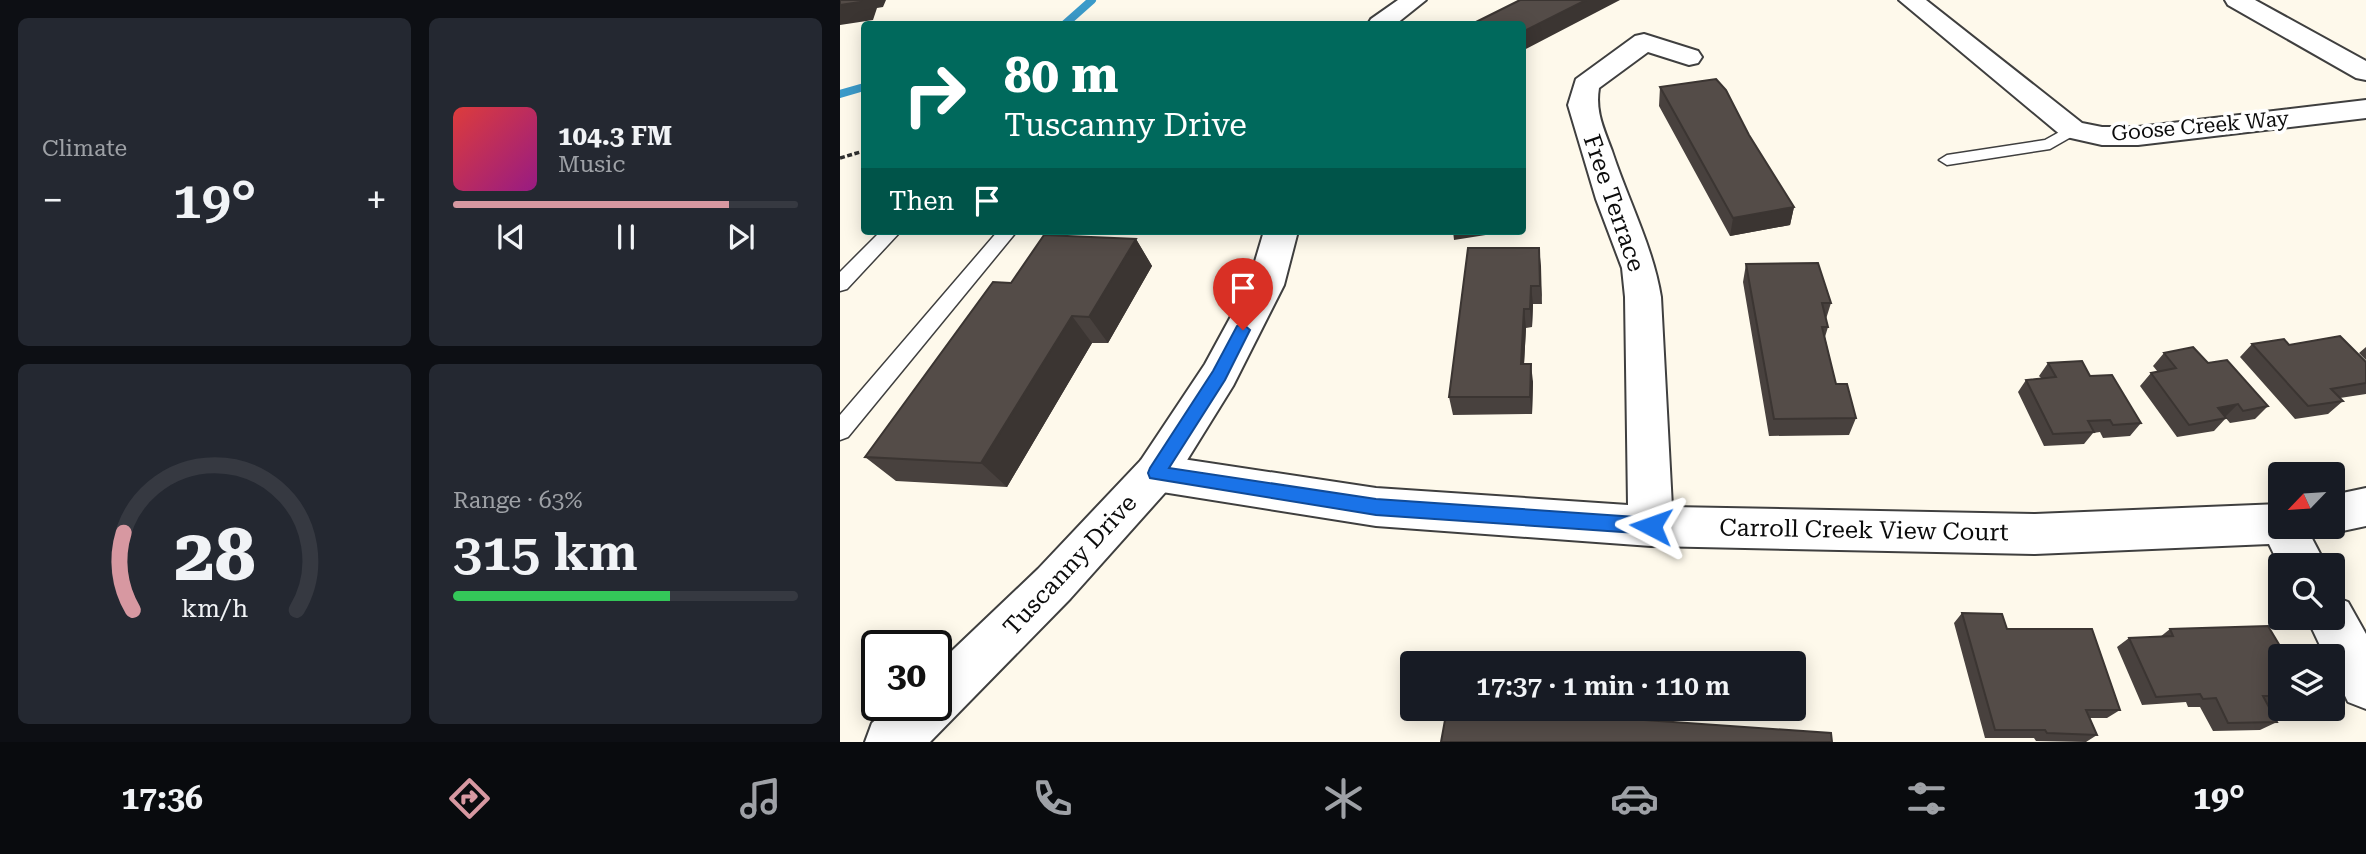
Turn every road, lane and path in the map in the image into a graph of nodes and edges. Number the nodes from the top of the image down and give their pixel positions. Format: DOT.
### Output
graph roads {
  1 [pos="1414,0"];
  2 [pos="1912,0"];
  3 [pos="2237,0"];
  4 [pos="1384,21"];
  5 [pos="1689,57"];
  6 [pos="2366,72"];
  7 [pos="2366,109"];
  8 [pos="2073,130"];
  9 [pos="861,152"];
  10 [pos="840,158"];
  11 [pos="1947,160"];
  12 [pos="888,235"];
  13 [pos="1005,235"];
  14 [pos="1281,235"];
  15 [pos="840,284"];
  16 [pos="840,431"];
  17 [pos="1156,473"];
  18 [pos="2366,507"];
  19 [pos="2345,511"];
  20 [pos="1651,526"];
  21 [pos="2268,526"];
  22 [pos="2337,630"];
  23 [pos="2366,684"];
  24 [pos="952,685"];
  25 [pos="914,721"];
  26 [pos="891,742"];
  1 -- 4 [label="street"];
  2 -- 8 [label="street"];
  3 -- 6 [label="street"];
  5 -- 20 [label="street, Free Terrace"];
  7 -- 8 [label="street, Goose Creek Way"];
  8 -- 11 [label="lane"];
  9 -- 10 [label="path"];
  12 -- 15 [label="lane"];
  13 -- 16 [label="lane"];
  14 -- 17 [label="street, Tuscanny Drive"];
  17 -- 20 [label="street, Carroll Creek View Court"];
  17 -- 24 [label="street, Tuscanny Drive"];
  18 -- 19 [label="street"];
  20 -- 21 [label="street, Carroll Creek View Court"];
  22 -- 23 [label="street"];
  25 -- 26 [label="street"];
}
